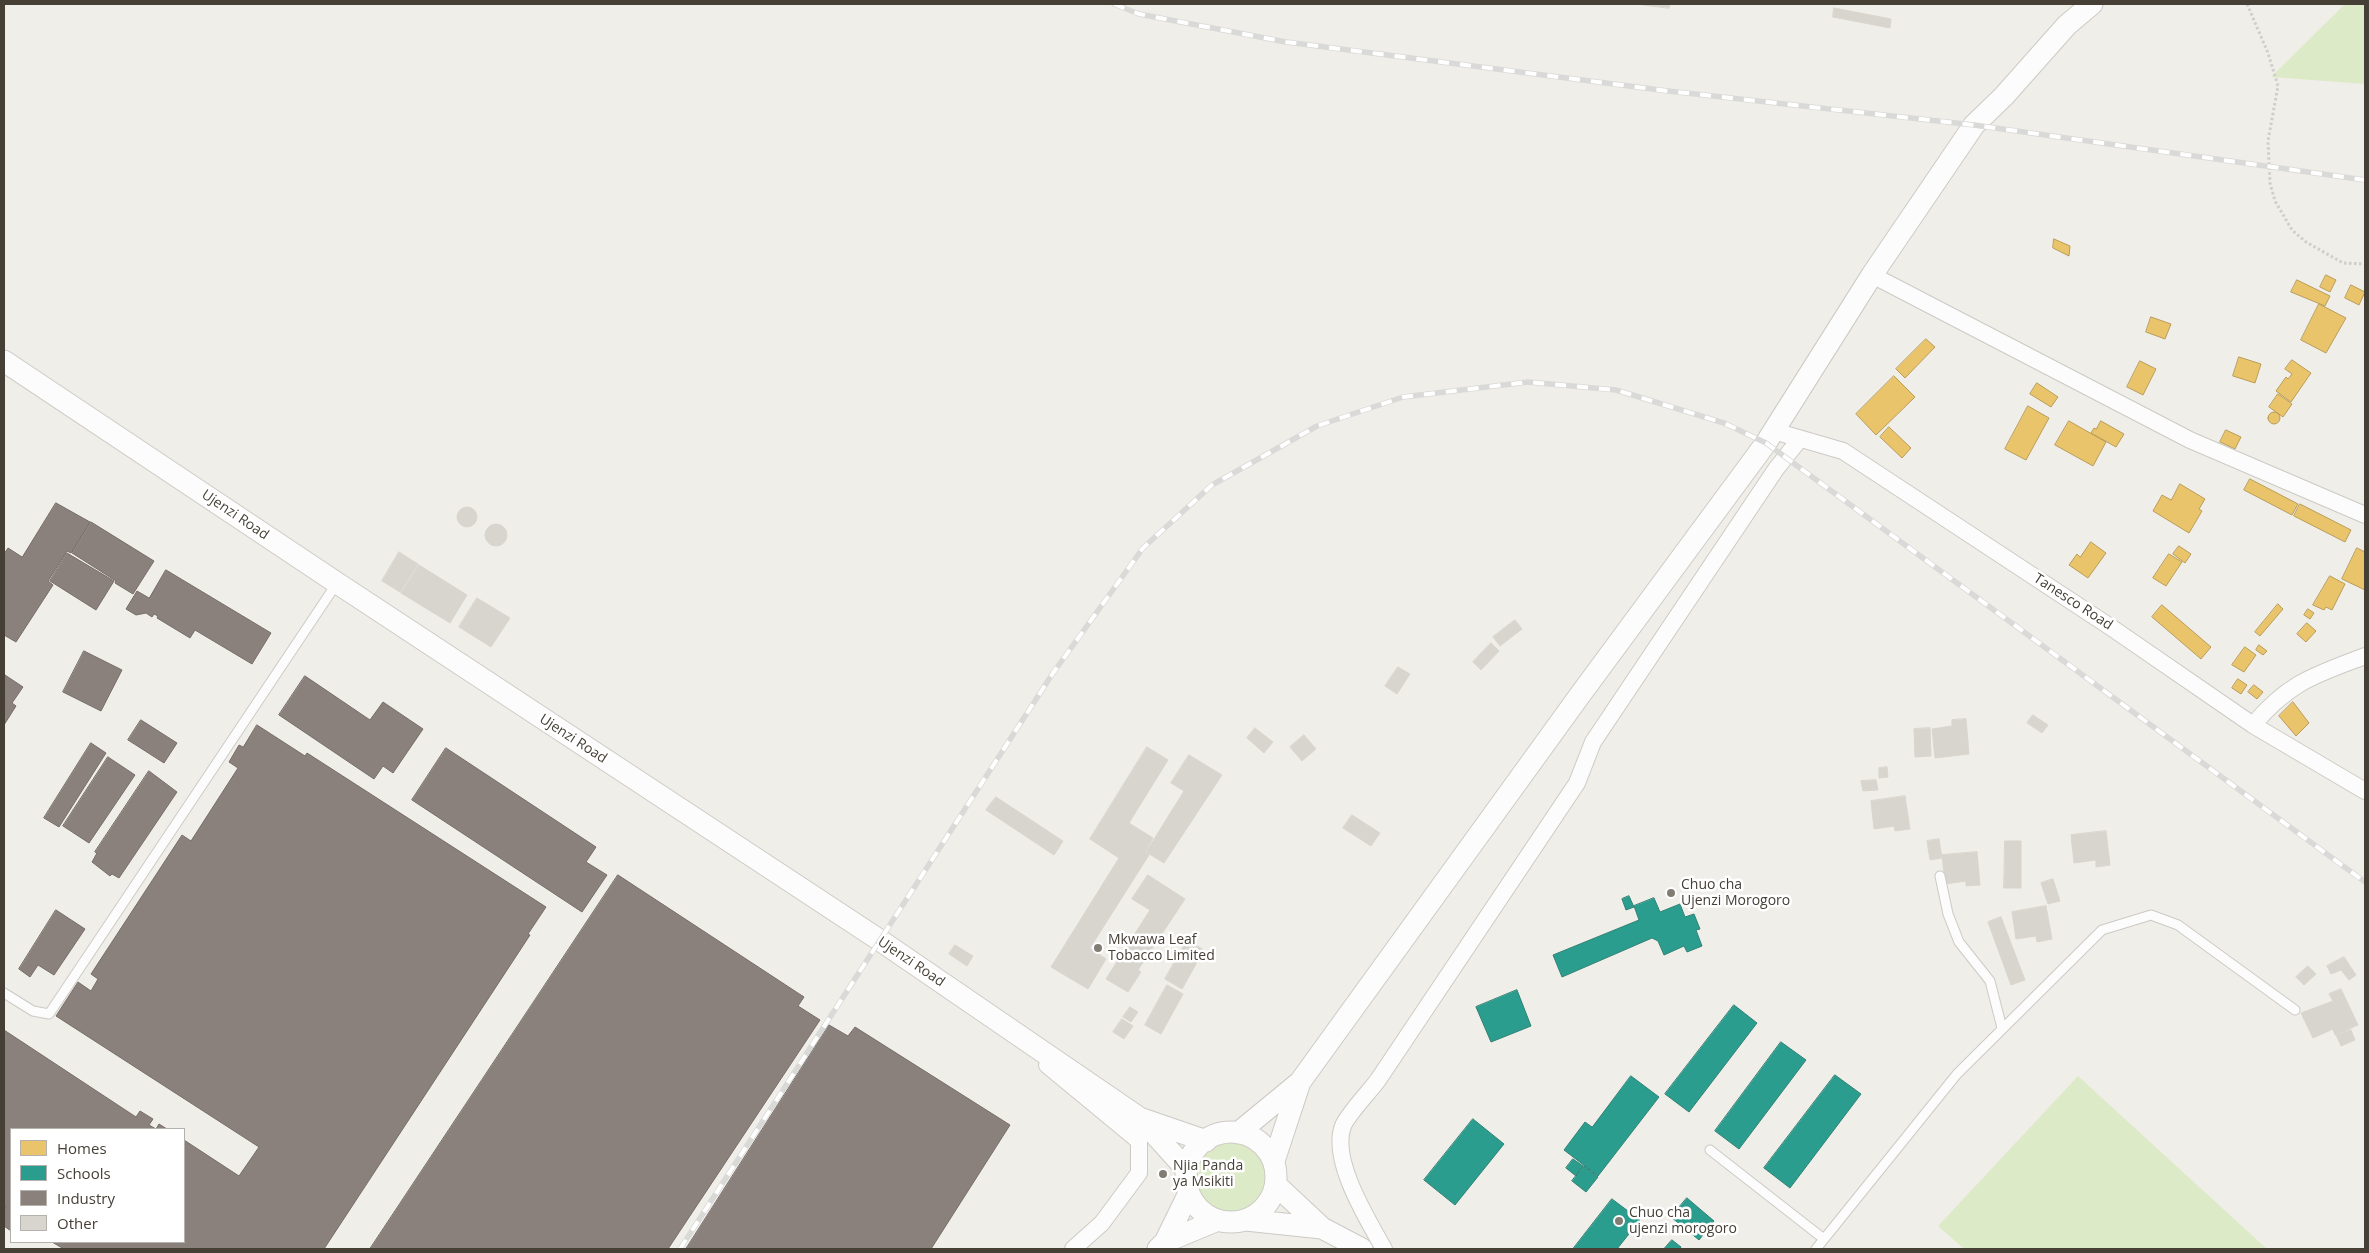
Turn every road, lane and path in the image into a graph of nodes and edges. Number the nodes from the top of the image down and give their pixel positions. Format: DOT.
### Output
graph roads {
  1 [pos="2092,4"];
  2 [pos="2247,4"];
  3 [pos="2365,264"];
  4 [pos="1872,275"];
  5 [pos="4,361"];
  6 [pos="1774,431"];
  7 [pos="1799,440"];
  8 [pos="2365,515"];
  9 [pos="337,583"];
  10 [pos="2365,656"];
  11 [pos="2253,724"];
  12 [pos="2365,790"];
  13 [pos="1940,876"];
  14 [pos="4,993"];
  15 [pos="972,1003"];
  16 [pos="2294,1010"];
  17 [pos="2002,1028"];
  18 [pos="1300,1082"];
  19 [pos="1141,1119"];
  20 [pos="1238,1133"];
  21 [pos="1206,1141"];
  22 [pos="1710,1150"];
  23 [pos="1274,1161"];
  24 [pos="1187,1170"];
  25 [pos="1276,1185"];
  26 [pos="1189,1193"];
  27 [pos="1218,1220"];
  28 [pos="1246,1220"];
  29 [pos="1322,1228"];
  30 [pos="1824,1239"];
  31 [pos="1161,1246"];
  32 [pos="1073,1249"];
  33 [pos="1362,1249"];
  34 [pos="1384,1249"];
  35 [pos="1816,1249"];
  1 -- 4 [label="street"];
  2 -- 3 [label="path"];
  4 -- 6 [label="street"];
  4 -- 8 [label="street"];
  5 -- 9 [label="street, Ujenzi Road"];
  6 -- 7 [label="street, Tanesco Road"];
  6 -- 18 [label="street"];
  7 -- 11 [label="street, Tanesco Road"];
  7 -- 34 [label="street"];
  9 -- 14 [label="lane"];
  9 -- 15 [label="street, Ujenzi Road"];
  10 -- 11 [label="street"];
  11 -- 12 [label="street, Tanesco Road"];
  13 -- 17 [label="lane"];
  15 -- 19 [label="street, Ujenzi Road"];
  15 -- 32 [label="street"];
  16 -- 17 [label="lane"];
  17 -- 30 [label="lane"];
  18 -- 20 [label="street"];
  18 -- 23 [label="street"];
  19 -- 21 [label="street"];
  19 -- 24 [label="street"];
  20 -- 21 [label="street"];
  20 -- 23 [label="street"];
  21 -- 24 [label="street"];
  22 -- 30 [label="lane"];
  23 -- 25 [label="street"];
  24 -- 26 [label="street"];
  25 -- 28 [label="street"];
  25 -- 29 [label="street"];
  26 -- 27 [label="street"];
  26 -- 31 [label="street"];
  27 -- 28 [label="street"];
  27 -- 31 [label="street"];
  28 -- 29 [label="street"];
  29 -- 33 [label="street"];
  30 -- 35 [label="lane"];
}
